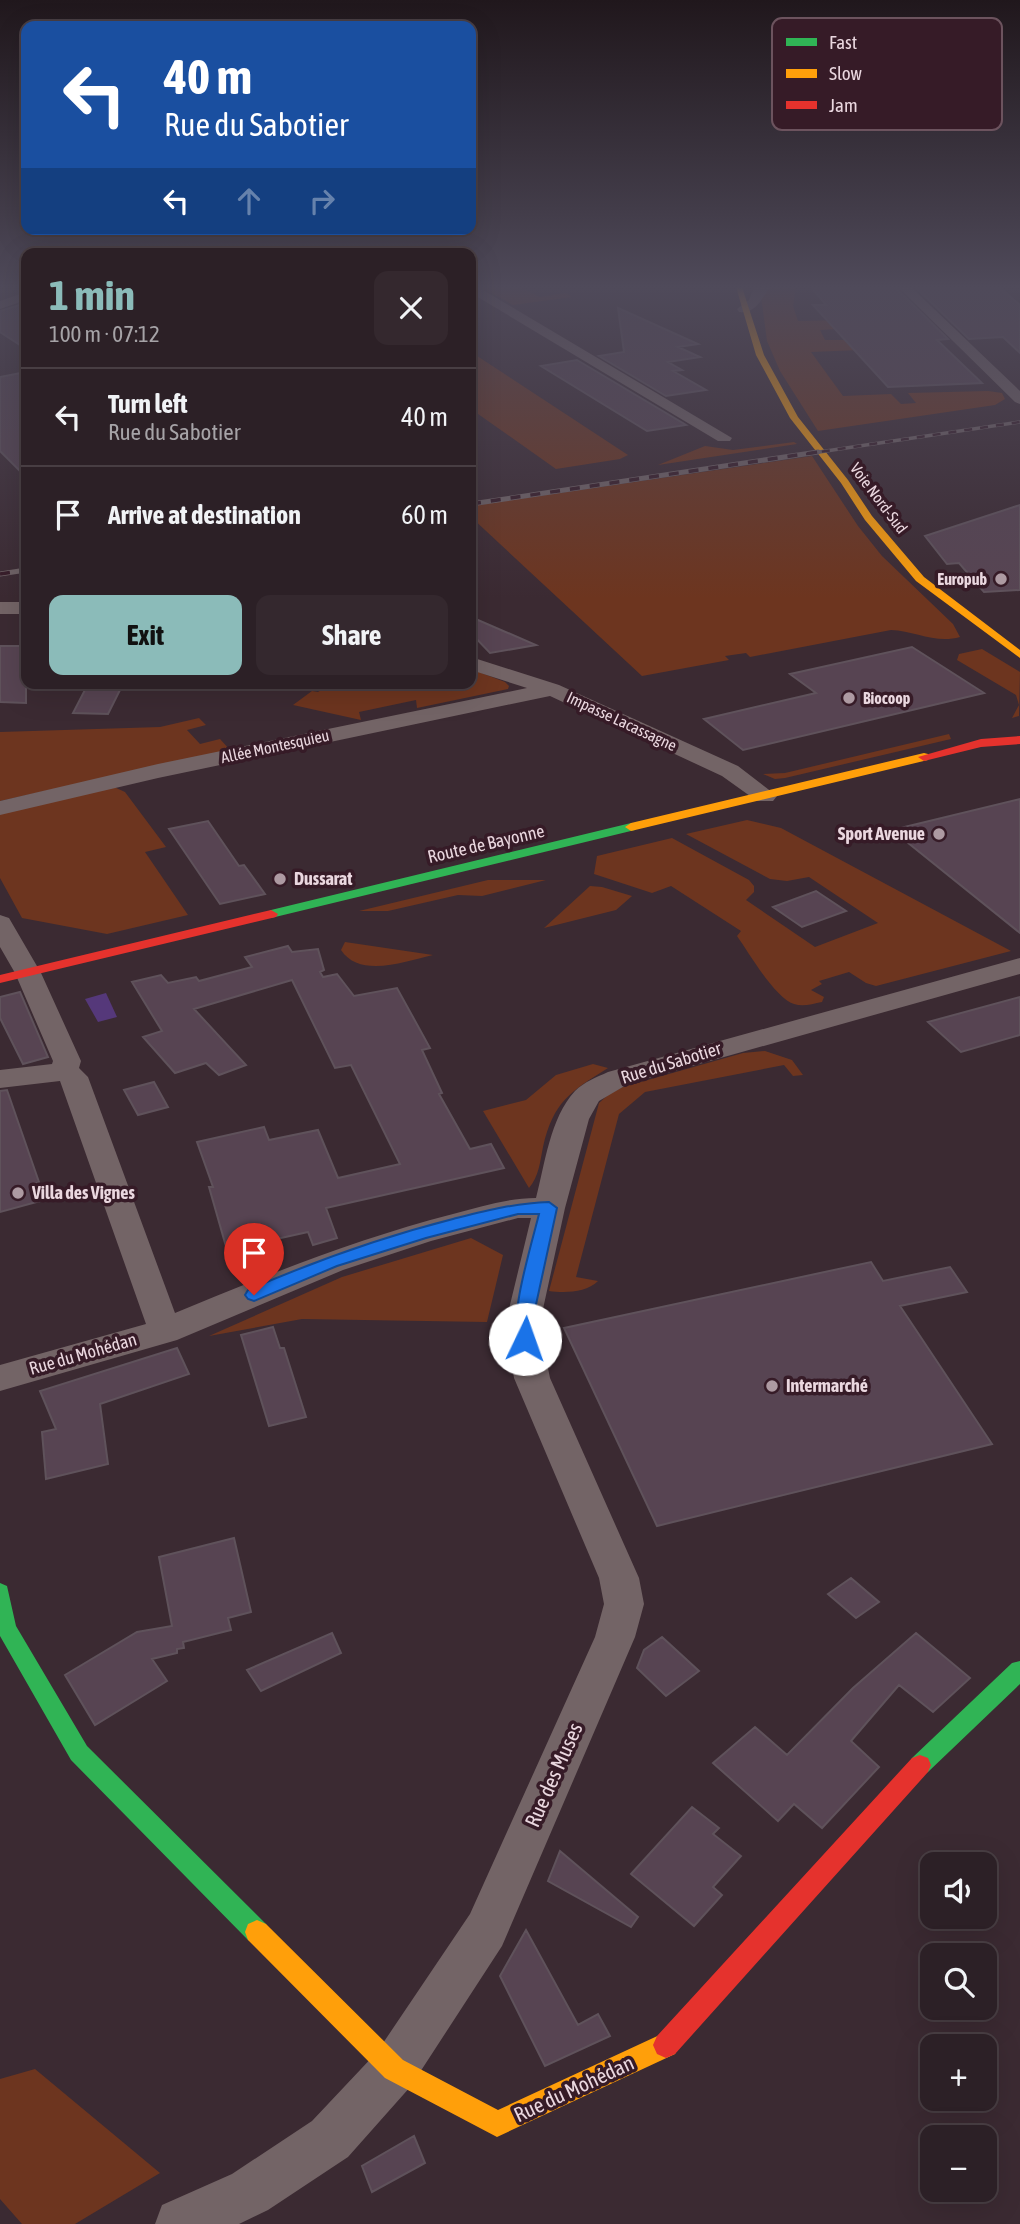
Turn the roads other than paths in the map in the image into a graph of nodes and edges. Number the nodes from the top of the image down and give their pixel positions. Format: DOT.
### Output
graph roads {
  1 [pos="645,391"];
  2 [pos="779,391"];
  3 [pos="724,438"];
  4 [pos="0,608"];
  5 [pos="21,608"];
  6 [pos="987,630"];
  7 [pos="1020,640"];
  8 [pos="1020,655"];
  9 [pos="476,665"];
  10 [pos="552,689"];
  11 [pos="1020,726"];
  12 [pos="1020,740"];
  13 [pos="981,743"];
  14 [pos="765,796"];
  15 [pos="0,808"];
  16 [pos="0,923"];
  17 [pos="1020,965"];
  18 [pos="14,976"];
  19 [pos="64,1071"];
  20 [pos="0,1079"];
  21 [pos="549,1208"];
  22 [pos="161,1316"];
  23 [pos="0,1378"];
  24 [pos="0,1592"];
  25 [pos="1020,1670"];
  26 [pos="394,2069"];
  27 [pos="181,2224"];
  1 -- 3 [label="street"];
  2 -- 6 [label="main road, Voie Nord-Sud"];
  4 -- 5 [label="street"];
  6 -- 7 [label="main road, Voie Nord-Sud"];
  6 -- 8 [label="main road, Voie Nord-Sud"];
  9 -- 10 [label="street, Impasse Lacassagne"];
  10 -- 14 [label="street, Impasse Lacassagne"];
  10 -- 15 [label="street, Allée Montesquieu"];
  11 -- 13 [label="main road, Route de Bayonne"];
  12 -- 13 [label="main road, Route de Bayonne"];
  13 -- 14 [label="main road, Route de Bayonne"];
  14 -- 18 [label="main road, Route de Bayonne"];
  16 -- 18 [label="street"];
  17 -- 21 [label="street, Rue du Sabotier"];
  18 -- 19 [label="street"];
  19 -- 20 [label="street"];
  19 -- 22 [label="street"];
  21 -- 22 [label="street, Rue du Mohédan"];
  21 -- 26 [label="street, Rue des Muses"];
  22 -- 23 [label="street, Rue du Mohédan"];
  24 -- 26 [label="main road, Rue du Mohédan"];
  25 -- 26 [label="main road, Rue du Mohédan"];
  26 -- 27 [label="street, Rue des Muses"];
}
